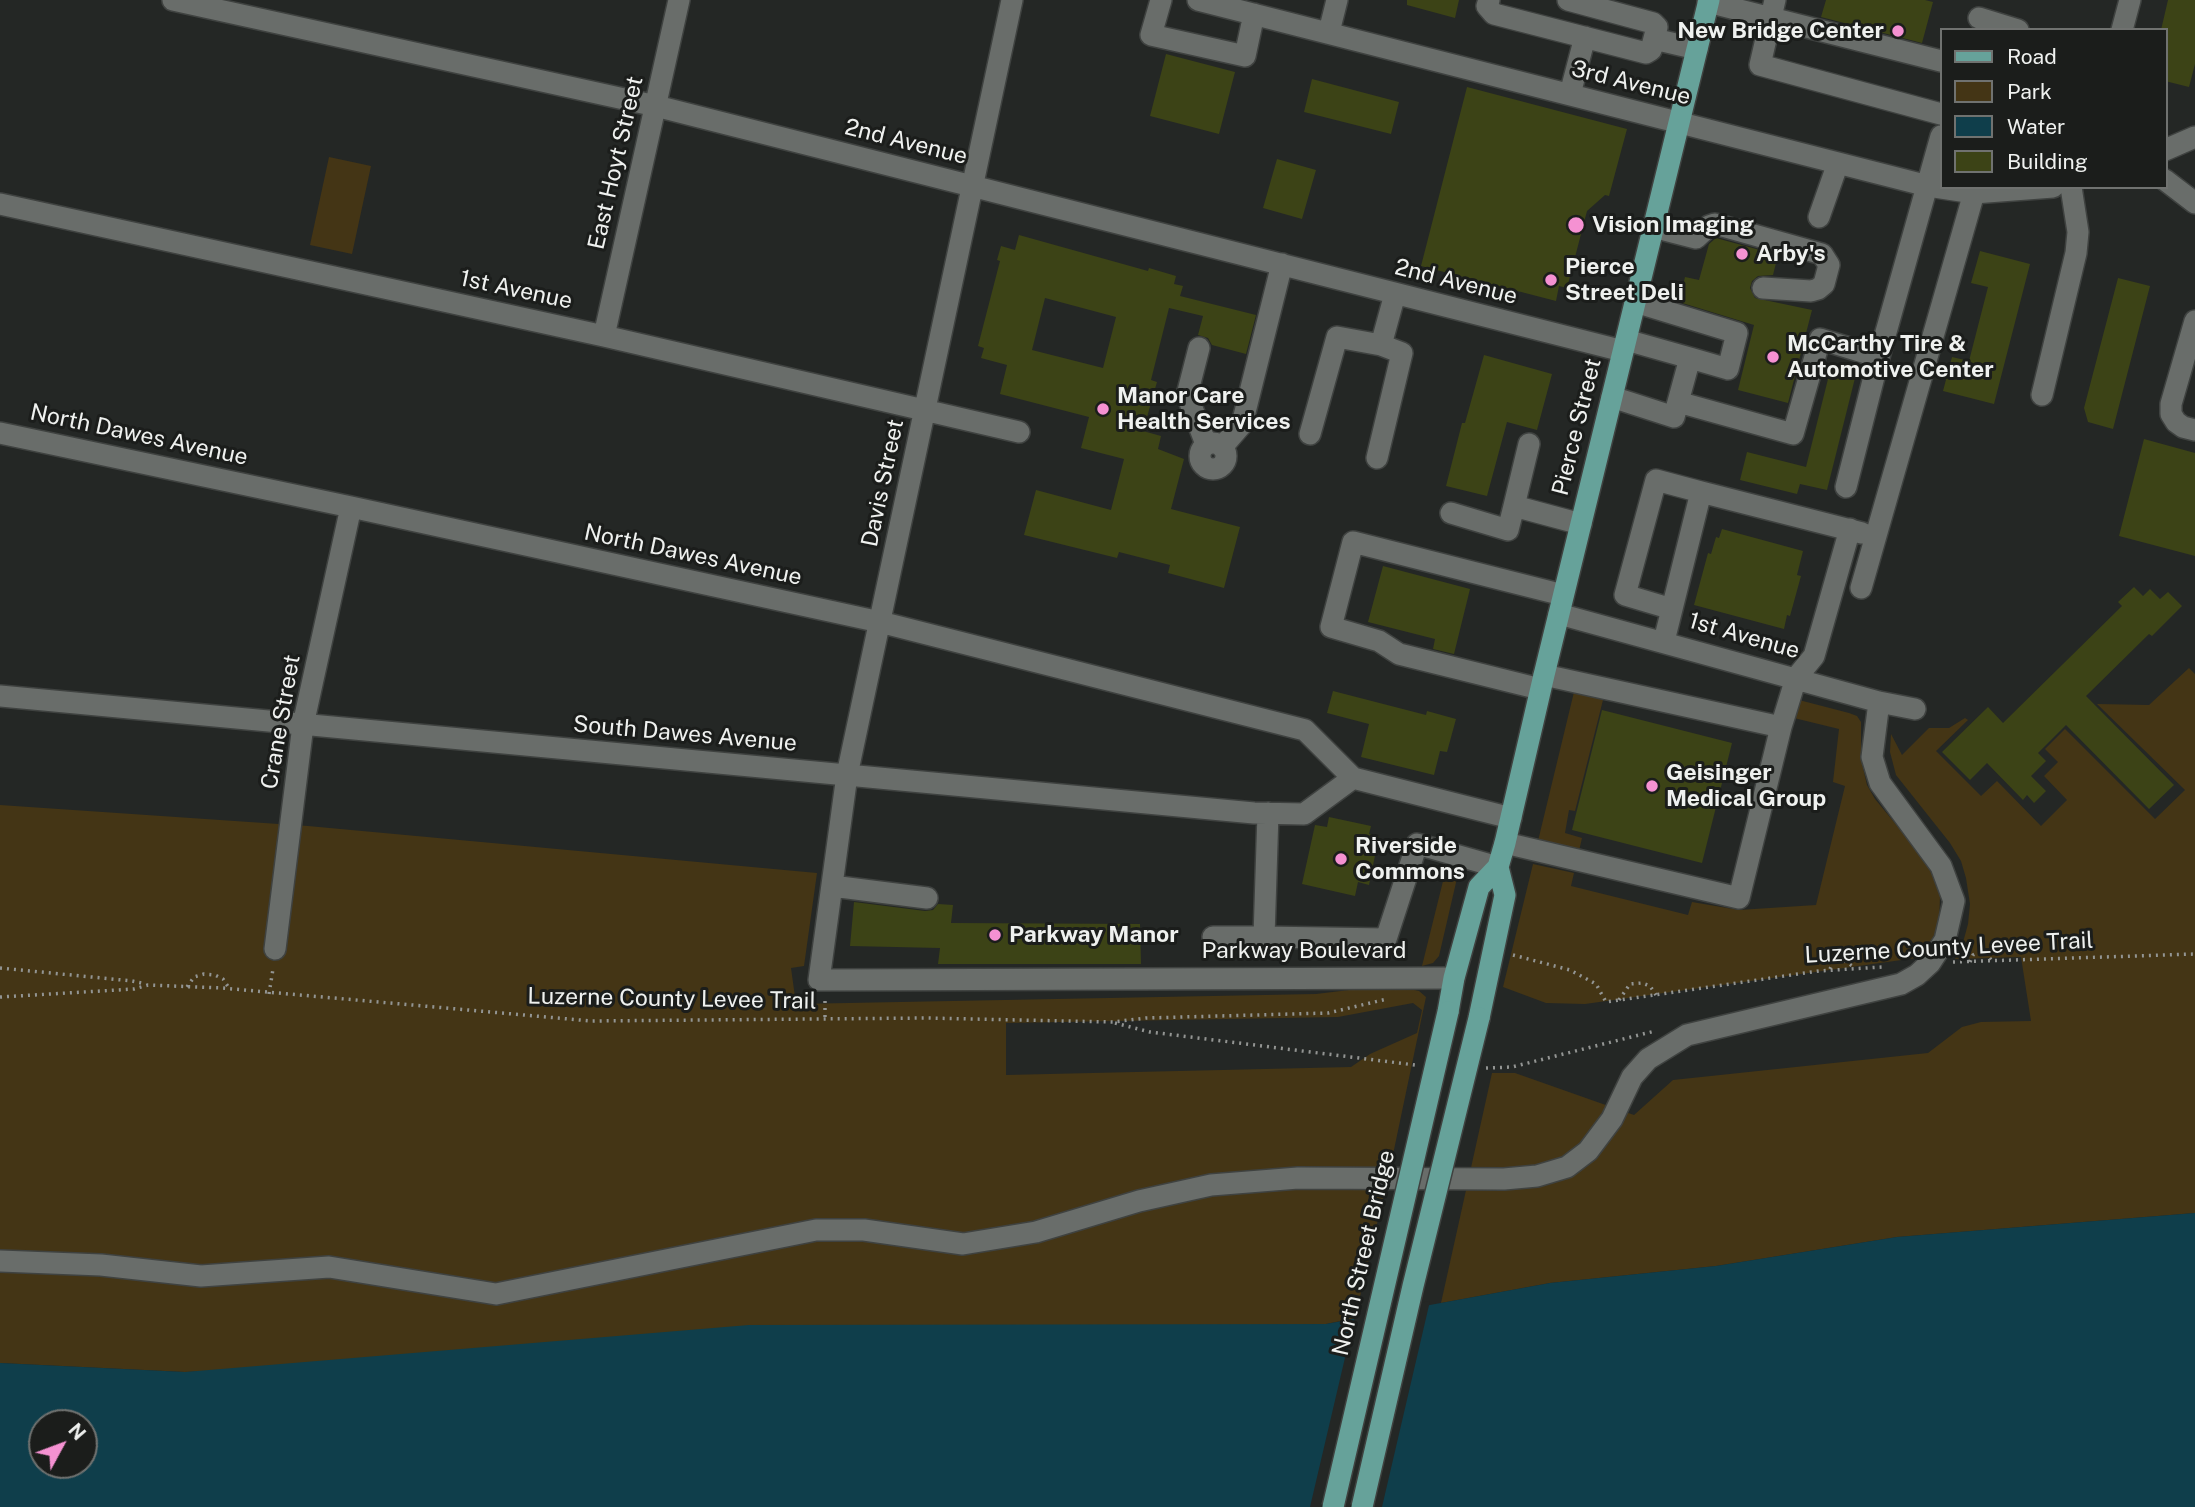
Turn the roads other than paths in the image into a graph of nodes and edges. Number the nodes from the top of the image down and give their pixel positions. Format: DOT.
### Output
graph roads {
  1 [pos="173,0"];
  2 [pos="679,0"];
  3 [pos="1012,0"];
  4 [pos="1161,0"];
  5 [pos="1198,0"];
  6 [pos="1337,0"];
  7 [pos="1489,0"];
  8 [pos="1568,0"];
  9 [pos="1708,1"];
  10 [pos="2122,2"];
  11 [pos="1773,8"];
  12 [pos="1254,14"];
  13 [pos="1980,16"];
  14 [pos="2013,28"];
  15 [pos="2122,28"];
  16 [pos="1329,32"];
  17 [pos="1585,37"];
  18 [pos="1654,39"];
  19 [pos="1697,49"];
  20 [pos="1940,61"];
  21 [pos="1570,94"];
  22 [pos="656,106"];
  23 [pos="1940,114"];
  24 [pos="1680,122"];
  25 [pos="2195,137"];
  26 [pos="1940,140"];
  27 [pos="2167,149"];
  28 [pos="1838,163"];
  29 [pos="2167,182"];
  30 [pos="971,185"];
  31 [pos="1928,186"];
  32 [pos="1940,188"];
  33 [pos="1948,189"];
  34 [pos="2027,189"];
  35 [pos="2071,189"];
  36 [pos="1974,193"];
  37 [pos="2195,203"];
  38 [pos="0,204"];
  39 [pos="1819,217"];
  40 [pos="1653,227"];
  41 [pos="1282,264"];
  42 [pos="1763,288"];
  43 [pos="1395,294"];
  44 [pos="1634,302"];
  45 [pos="2195,321"];
  46 [pos="604,337"];
  47 [pos="1381,345"];
  48 [pos="1624,346"];
  49 [pos="1199,348"];
  50 [pos="1879,357"];
  51 [pos="1690,358"];
  52 [pos="2042,396"];
  53 [pos="1612,397"];
  54 [pos="1678,402"];
  55 [pos="926,409"];
  56 [pos="2195,430"];
  57 [pos="1019,432"];
  58 [pos="0,433"];
  59 [pos="1310,434"];
  60 [pos="1529,444"];
  61 [pos="1377,458"];
  62 [pos="1846,487"];
  63 [pos="1701,492"];
  64 [pos="1514,506"];
  65 [pos="351,507"];
  66 [pos="1451,513"];
  67 [pos="1581,524"];
  68 [pos="1850,529"];
  69 [pos="1876,537"];
  70 [pos="1861,589"];
  71 [pos="1561,604"];
  72 [pos="1672,609"];
  73 [pos="880,622"];
  74 [pos="1664,641"];
  75 [pos="1796,678"];
  76 [pos="1542,682"];
  77 [pos="0,696"];
  78 [pos="1879,702"];
  79 [pos="1915,709"];
  80 [pos="303,725"];
  81 [pos="1781,727"];
  82 [pos="847,775"];
  83 [pos="1353,778"];
  84 [pos="1268,813"];
  85 [pos="1511,818"];
  86 [pos="1505,843"];
  87 [pos="1498,867"];
  88 [pos="832,887"];
  89 [pos="927,898"];
  90 [pos="1213,937"];
  91 [pos="1264,937"];
  92 [pos="275,949"];
  93 [pos="1454,978"];
  94 [pos="819,979"];
  95 [pos="1448,1012"];
  96 [pos="0,1261"];
  97 [pos="1333,1507"];
  98 [pos="1362,1507"];
  1 -- 22 [label="street, 2nd Avenue"];
  2 -- 22 [label="street, East Hoyt Street"];
  3 -- 30 [label="street, Davis Street"];
  4 -- 12 [label="street"];
  5 -- 12 [label="street, 3rd Avenue"];
  6 -- 16 [label="street"];
  7 -- 17 [label="street"];
  8 -- 18 [label="street"];
  9 -- 11 [label="street"];
  9 -- 19 [label="main road, Pierce Street"];
  10 -- 15 [label="street"];
  11 -- 20 [label="street"];
  11 -- 23 [label="street"];
  12 -- 16 [label="street, 3rd Avenue"];
  13 -- 14 [label="street"];
  16 -- 21 [label="street, 3rd Avenue"];
  17 -- 18 [label="street"];
  17 -- 21 [label="street"];
  18 -- 19 [label="street"];
  19 -- 24 [label="main road, Pierce Street"];
  21 -- 24 [label="street, 3rd Avenue"];
  22 -- 30 [label="street, 2nd Avenue"];
  22 -- 46 [label="street, East Hoyt Street"];
  24 -- 28 [label="street, 3rd Avenue"];
  24 -- 40 [label="main road, Pierce Street"];
  25 -- 27 [label="street"];
  26 -- 31 [label="street"];
  28 -- 31 [label="street, 3rd Avenue"];
  28 -- 39 [label="street"];
  29 -- 37 [label="street"];
  30 -- 41 [label="street, 2nd Avenue"];
  30 -- 55 [label="street, Davis Street"];
  31 -- 32 [label="street, 3rd Avenue"];
  31 -- 50 [label="street"];
  33 -- 36 [label="street, 3rd Avenue"];
  34 -- 36 [label="street, 3rd Avenue"];
  35 -- 52 [label="street"];
  36 -- 69 [label="street"];
  38 -- 46 [label="street, 1st Avenue"];
  40 -- 42 [label="street"];
  40 -- 44 [label="main road, Pierce Street"];
  41 -- 43 [label="street, 2nd Avenue"];
  41 -- 49 [label="street"];
  43 -- 47 [label="street"];
  43 -- 48 [label="street, 2nd Avenue"];
  44 -- 48 [label="main road, Pierce Street"];
  44 -- 51 [label="street, 2nd Avenue"];
  45 -- 56 [label="street"];
  46 -- 55 [label="street, 1st Avenue"];
  47 -- 59 [label="street"];
  47 -- 61 [label="street"];
  48 -- 51 [label="street, 2nd Avenue"];
  48 -- 53 [label="main road, Pierce Street"];
  50 -- 54 [label="street"];
  50 -- 62 [label="street"];
  51 -- 54 [label="street"];
  53 -- 54 [label="street"];
  53 -- 67 [label="main road, Pierce Street"];
  55 -- 57 [label="street, 1st Avenue"];
  55 -- 73 [label="street, Davis Street"];
  58 -- 65 [label="street, North Dawes Avenue"];
  60 -- 64 [label="street"];
  63 -- 68 [label="street"];
  63 -- 72 [label="street"];
  63 -- 72 [label="street"];
  64 -- 66 [label="street"];
  64 -- 67 [label="street"];
  65 -- 73 [label="street, North Dawes Avenue"];
  65 -- 80 [label="street, Crane Street"];
  67 -- 71 [label="main road, Pierce Street"];
  68 -- 69 [label="street"];
  68 -- 75 [label="street"];
  69 -- 70 [label="street"];
  71 -- 74 [label="street, 1st Avenue"];
  71 -- 76 [label="main road, Pierce Street"];
  71 -- 76 [label="street, 1st Avenue"];
  72 -- 74 [label="street"];
  73 -- 82 [label="street, Davis Street"];
  73 -- 83 [label="street, North Dawes Avenue"];
  74 -- 75 [label="street, 1st Avenue"];
  75 -- 78 [label="street, 1st Avenue"];
  75 -- 81 [label="street"];
  76 -- 81 [label="street"];
  76 -- 85 [label="main road, Pierce Street"];
  77 -- 80 [label="street, South Dawes Avenue"];
  78 -- 79 [label="street, 1st Avenue"];
  78 -- 96 [label="street"];
  80 -- 82 [label="street, South Dawes Avenue"];
  80 -- 92 [label="street, Crane Street"];
  81 -- 86 [label="street"];
  82 -- 84 [label="street, South Dawes Avenue"];
  82 -- 88 [label="street, Davis Street"];
  83 -- 84 [label="street, South Dawes Avenue"];
  83 -- 85 [label="street"];
  84 -- 91 [label="street"];
  85 -- 86 [label="main road, Pierce Street"];
  86 -- 87 [label="main road, Pierce Street"];
  87 -- 91 [label="street"];
  87 -- 93 [label="main road, Pierce Street"];
  87 -- 98 [label="main road, Pierce Street, bridge"];
  88 -- 89 [label="street"];
  88 -- 94 [label="street, Davis Street"];
  90 -- 91 [label="street"];
  93 -- 94 [label="street, Parkway Boulevard"];
  93 -- 95 [label="main road, Pierce Street"];
  95 -- 97 [label="main road, North Street Bridge, bridge"];
}
